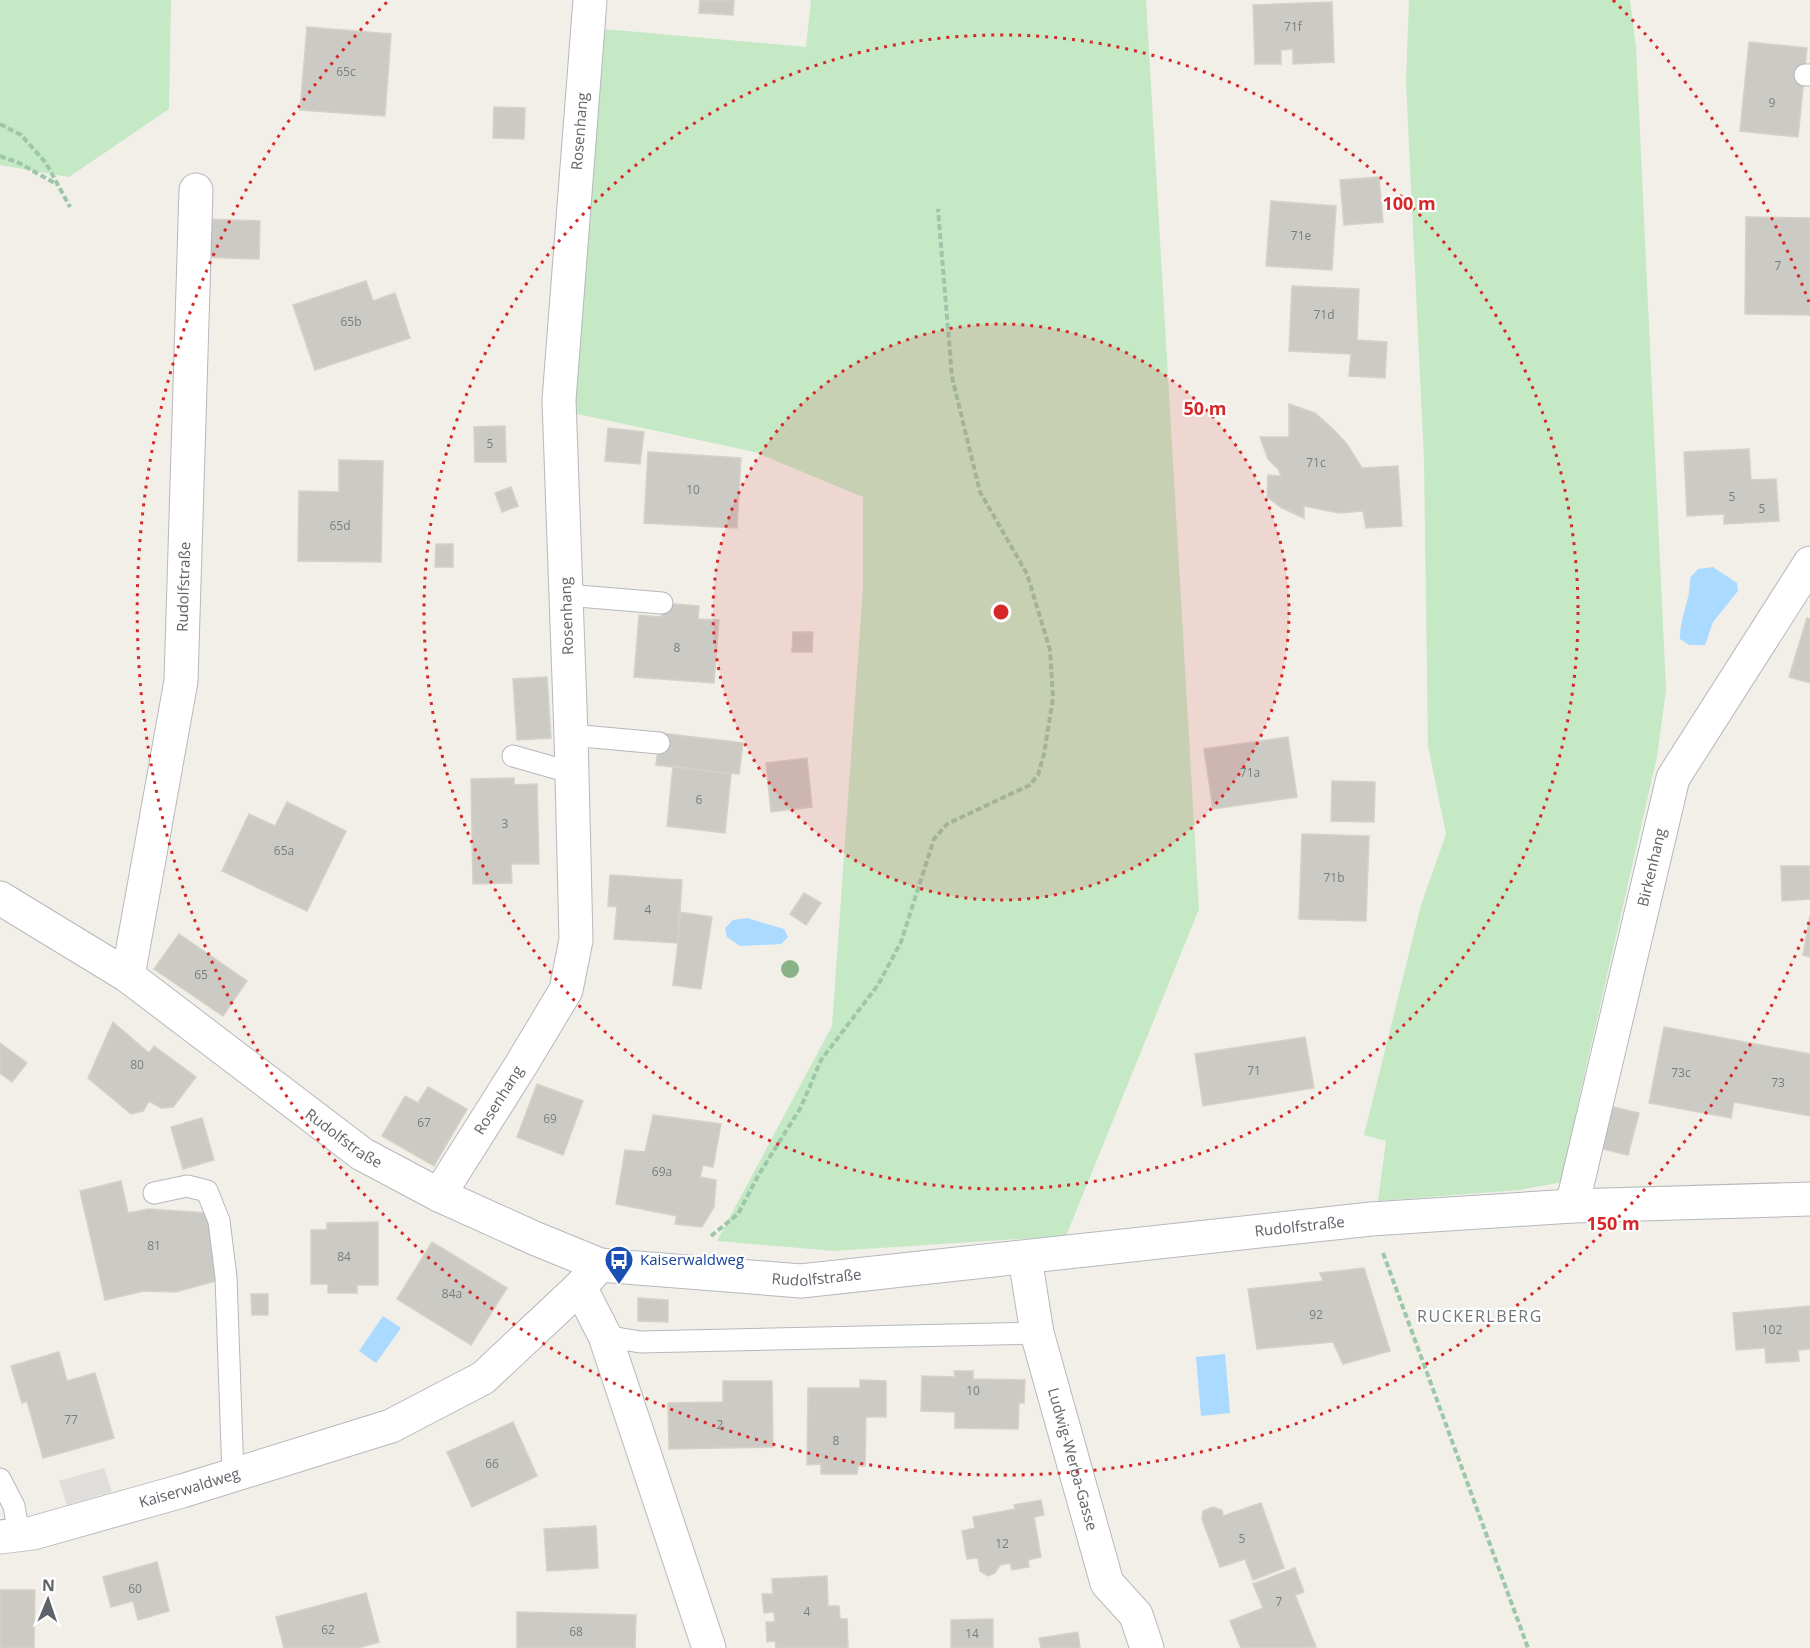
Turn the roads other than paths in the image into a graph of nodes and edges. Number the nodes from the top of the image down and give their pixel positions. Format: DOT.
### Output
graph roads {
  1 [pos="590,0"];
  2 [pos="196,190"];
  3 [pos="1810,563"];
  4 [pos="566,595"];
  5 [pos="662,603"];
  6 [pos="571,735"];
  7 [pos="659,743"];
  8 [pos="513,756"];
  9 [pos="572,768"];
  10 [pos="0,898"];
  11 [pos="128,976"];
  12 [pos="154,1193"];
  13 [pos="439,1195"];
  14 [pos="1810,1199"];
  15 [pos="1572,1206"];
  16 [pos="1025,1258"];
  17 [pos="590,1276"];
  18 [pos="1037,1333"];
  19 [pos="605,1336"];
  20 [pos="233,1475"];
  21 [pos="0,1479"];
  22 [pos="10,1536"];
  23 [pos="709,1648"];
  24 [pos="1147,1648"];
  1 -- 4 [label="street, Rosenhang"];
  2 -- 11 [label="street, Rudolfstraße"];
  3 -- 15 [label="street, Birkenhang"];
  4 -- 5 [label="lane"];
  4 -- 6 [label="street, Rosenhang"];
  6 -- 7 [label="lane"];
  6 -- 9 [label="street, Rosenhang"];
  8 -- 9 [label="lane"];
  9 -- 13 [label="street, Rosenhang"];
  10 -- 11 [label="street, Rudolfstraße"];
  11 -- 13 [label="street, Rudolfstraße"];
  12 -- 20 [label="lane"];
  13 -- 17 [label="street, Rudolfstraße"];
  14 -- 15 [label="street, Rudolfstraße"];
  15 -- 16 [label="street, Rudolfstraße"];
  16 -- 17 [label="street, Rudolfstraße"];
  16 -- 18 [label="street, Ludwig-Werba-Gasse"];
  17 -- 19 [label="street"];
  17 -- 20 [label="street, Kaiserwaldweg"];
  18 -- 19 [label="lane"];
  18 -- 24 [label="street, Ludwig-Werba-Gasse"];
  19 -- 23 [label="street"];
  20 -- 22 [label="street, Kaiserwaldweg"];
  21 -- 22 [label="lane"];
}
